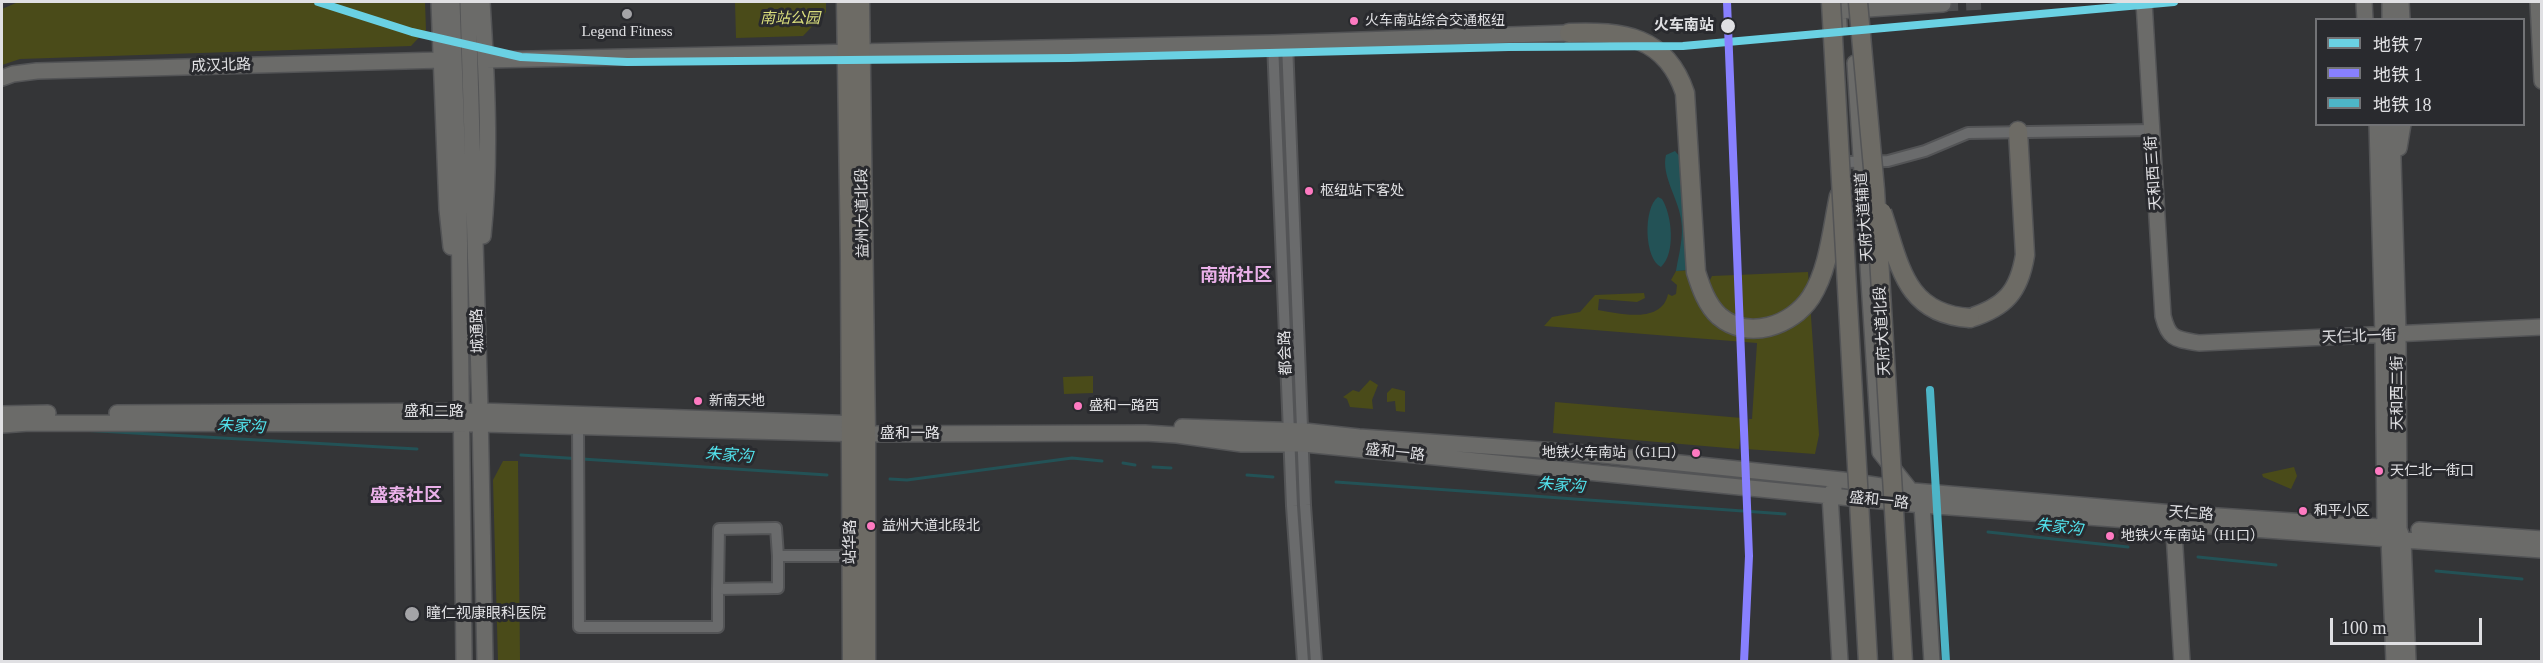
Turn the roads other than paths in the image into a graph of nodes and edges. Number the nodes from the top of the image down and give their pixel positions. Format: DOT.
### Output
graph roads {
  1 [pos="439,2"];
  2 [pos="452,2"];
  3 [pos="468,2"];
  4 [pos="482,2"];
  5 [pos="846,2"];
  6 [pos="860,2"];
  7 [pos="2144,2"];
  8 [pos="2364,2"];
  9 [pos="2374,2"];
  10 [pos="2390,2"];
  11 [pos="2401,2"];
  12 [pos="2538,2"];
  13 [pos="1943,4"];
  14 [pos="1845,6"];
  15 [pos="2365,18"];
  16 [pos="2374,18"];
  17 [pos="2390,18"];
  18 [pos="2402,18"];
  19 [pos="1569,33"];
  20 [pos="1280,43"];
  21 [pos="854,52"];
  22 [pos="442,60"];
  23 [pos="486,60"];
  24 [pos="2,78"];
  25 [pos="2541,81"];
  26 [pos="2370,126"];
  27 [pos="2377,126"];
  28 [pos="2392,126"];
  29 [pos="2402,126"];
  30 [pos="2151,130"];
  31 [pos="2018,131"];
  32 [pos="1854,162"];
  33 [pos="2386,183"];
  34 [pos="1841,189"];
  35 [pos="1875,190"];
  36 [pos="461,305"];
  37 [pos="477,305"];
  38 [pos="2541,327"];
  39 [pos="2390,335"];
  40 [pos="2176,339"];
  41 [pos="2,414"];
  42 [pos="461,418"];
  43 [pos="480,418"];
  44 [pos="2,425"];
  45 [pos="578,426"];
  46 [pos="859,429"];
  47 [pos="1297,437"];
  48 [pos="1842,480"];
  49 [pos="1913,491"];
  50 [pos="1830,495"];
  51 [pos="1923,505"];
  52 [pos="2174,519"];
  53 [pos="2394,534"];
  54 [pos="2541,539"];
  55 [pos="2541,550"];
  56 [pos="778,556"];
  57 [pos="851,556"];
  58 [pos="718,589"];
  59 [pos="464,662"];
  60 [pos="485,662"];
  61 [pos="852,662"];
  62 [pos="866,662"];
  63 [pos="1303,662"];
  64 [pos="1316,662"];
  65 [pos="1840,662"];
  66 [pos="1868,662"];
  67 [pos="1903,662"];
  68 [pos="1932,662"];
  69 [pos="2182,662"];
  70 [pos="2394,662"];
  71 [pos="2408,662"];
  1 -- 22 [label="street"];
  2 -- 36 [label="street, 城通路"];
  3 -- 37 [label="street, 城通路"];
  4 -- 23 [label="street"];
  5 -- 21 [label="main road, 益州大道北段"];
  6 -- 21 [label="main road, 益州大道北段"];
  7 -- 30 [label="street, 天和西三街"];
  8 -- 15 [label="street"];
  9 -- 16 [label="street"];
  10 -- 17 [label="street"];
  11 -- 18 [label="street"];
  12 -- 25 [label="street"];
  13 -- 14 [label="street"];
  14 -- 32 [label="street, 天府大道辅道"];
  14 -- 34 [label="main road, bridge"];
  14 -- 35 [label="main road, 天府大道北段, bridge"];
  19 -- 20 [label="street"];
  19 -- 34 [label="main road"];
  20 -- 21 [label="street"];
  20 -- 47 [label="street, 都会路"];
  21 -- 23 [label="street"];
  21 -- 46 [label="main road, 益州大道北段"];
  22 -- 24 [label="street, 成汉北路"];
  22 -- 36 [label="street"];
  23 -- 37 [label="street"];
  26 -- 33 [label="street"];
  27 -- 33 [label="street, 天和西二街"];
  28 -- 33 [label="street, 天和西二街"];
  29 -- 33 [label="street"];
  30 -- 31 [label="street"];
  30 -- 40 [label="street, 天和西三街"];
  31 -- 32 [label="street"];
  31 -- 35 [label="main road, bridge"];
  32 -- 48 [label="street, 天府大道辅道"];
  32 -- 49 [label="street, 天府大道辅道"];
  33 -- 39 [label="street, 天和西二街"];
  34 -- 66 [label="main road, bridge"];
  35 -- 67 [label="main road, 天府大道北段, bridge"];
  36 -- 42 [label="street, 城通路"];
  37 -- 43 [label="street, 城通路"];
  38 -- 39 [label="street, 天仁北一街"];
  39 -- 40 [label="street, 天仁北一街"];
  39 -- 53 [label="street, 天和西二街"];
  41 -- 42 [label="street, 盛和二路"];
  42 -- 43 [label="street"];
  42 -- 44 [label="street"];
  42 -- 59 [label="street, 城通路"];
  43 -- 45 [label="street"];
  43 -- 46 [label="street, 盛和二路"];
  43 -- 60 [label="street, 城通路"];
  45 -- 46 [label="street"];
  45 -- 58 [label="street"];
  46 -- 47 [label="street, 盛和一路"];
  46 -- 57 [label="main road, 站华路"];
  46 -- 62 [label="main road, 站华路"];
  47 -- 48 [label="street, 盛和一路"];
  47 -- 50 [label="street, 盛和一路"];
  47 -- 63 [label="street, 都会路"];
  47 -- 64 [label="street, 都会路"];
  48 -- 49 [label="street, 天仁路"];
  48 -- 50 [label="street, 天府大道辅道"];
  49 -- 51 [label="street, 天府大道辅道"];
  49 -- 52 [label="street, 天仁路"];
  50 -- 51 [label="street, 盛和一路"];
  50 -- 65 [label="street"];
  51 -- 52 [label="street, 天仁路"];
  51 -- 68 [label="street"];
  52 -- 53 [label="street, 天仁路"];
  52 -- 69 [label="street"];
  53 -- 54 [label="street, 天仁路"];
  53 -- 55 [label="street, 天仁路"];
  53 -- 70 [label="street, 天和西二街"];
  53 -- 71 [label="street, 天和西二街"];
  56 -- 57 [label="street"];
  56 -- 58 [label="street"];
  56 -- 58 [label="street"];
  57 -- 61 [label="main road, 站华路"];
}
